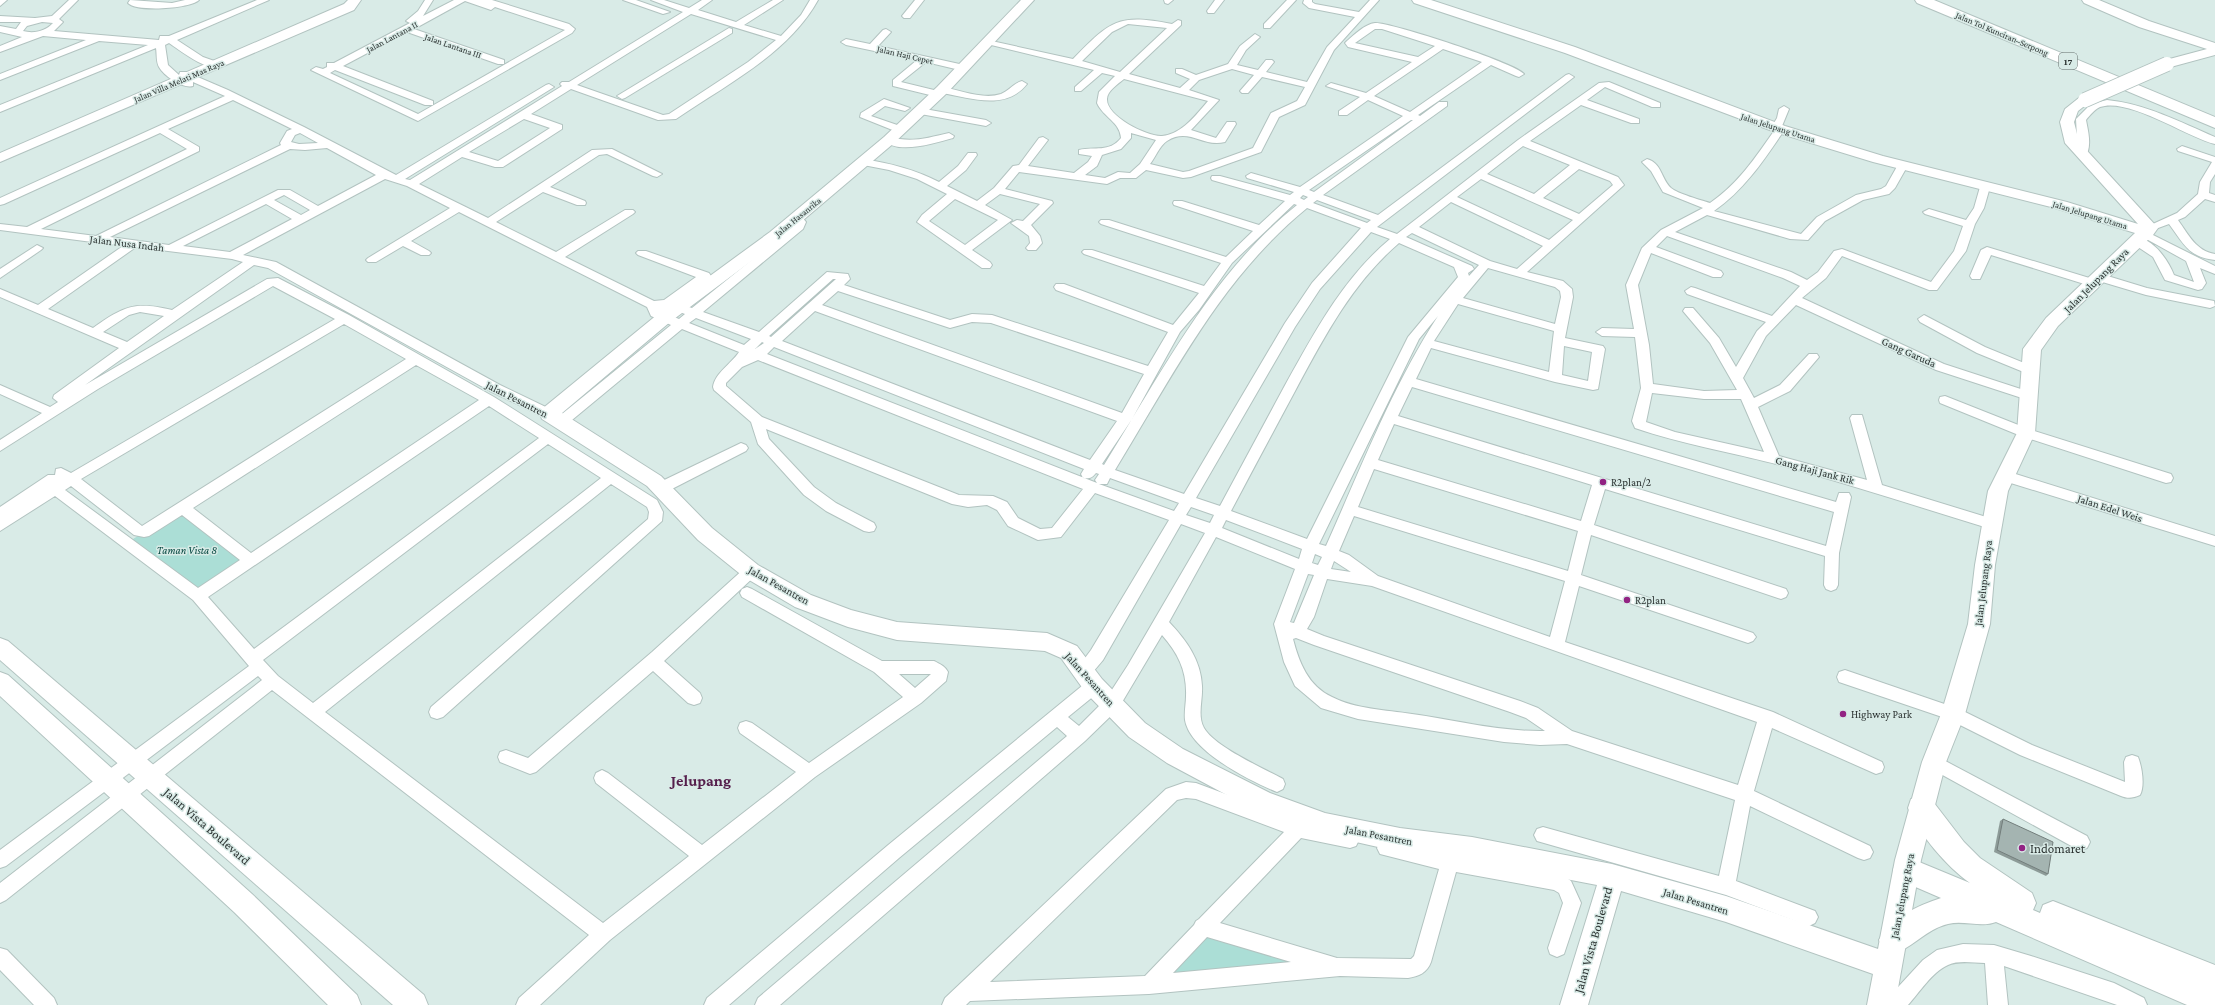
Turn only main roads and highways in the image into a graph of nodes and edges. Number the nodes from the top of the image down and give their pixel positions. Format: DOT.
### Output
graph roads {
  1 [pos="1922,0"];
  2 [pos="1949,0"];
  3 [pos="2215,110"];
  4 [pos="2215,123"];
  5 [pos="1921,808"];
  6 [pos="2022,903"];
  7 [pos="2041,926"];
  8 [pos="1891,953"];
  9 [pos="2215,980"];
  10 [pos="2215,1002"];
  1 -- 4 [label="highway, Jalan Tol Kunciran–Serpong / 17"];
  2 -- 3 [label="highway, Jalan Tol Kunciran–Serpong / 17"];
  5 -- 6 [label="highway"];
  6 -- 7 [label="highway"];
  6 -- 9 [label="highway"];
  7 -- 8 [label="highway"];
  7 -- 10 [label="highway"];
}
